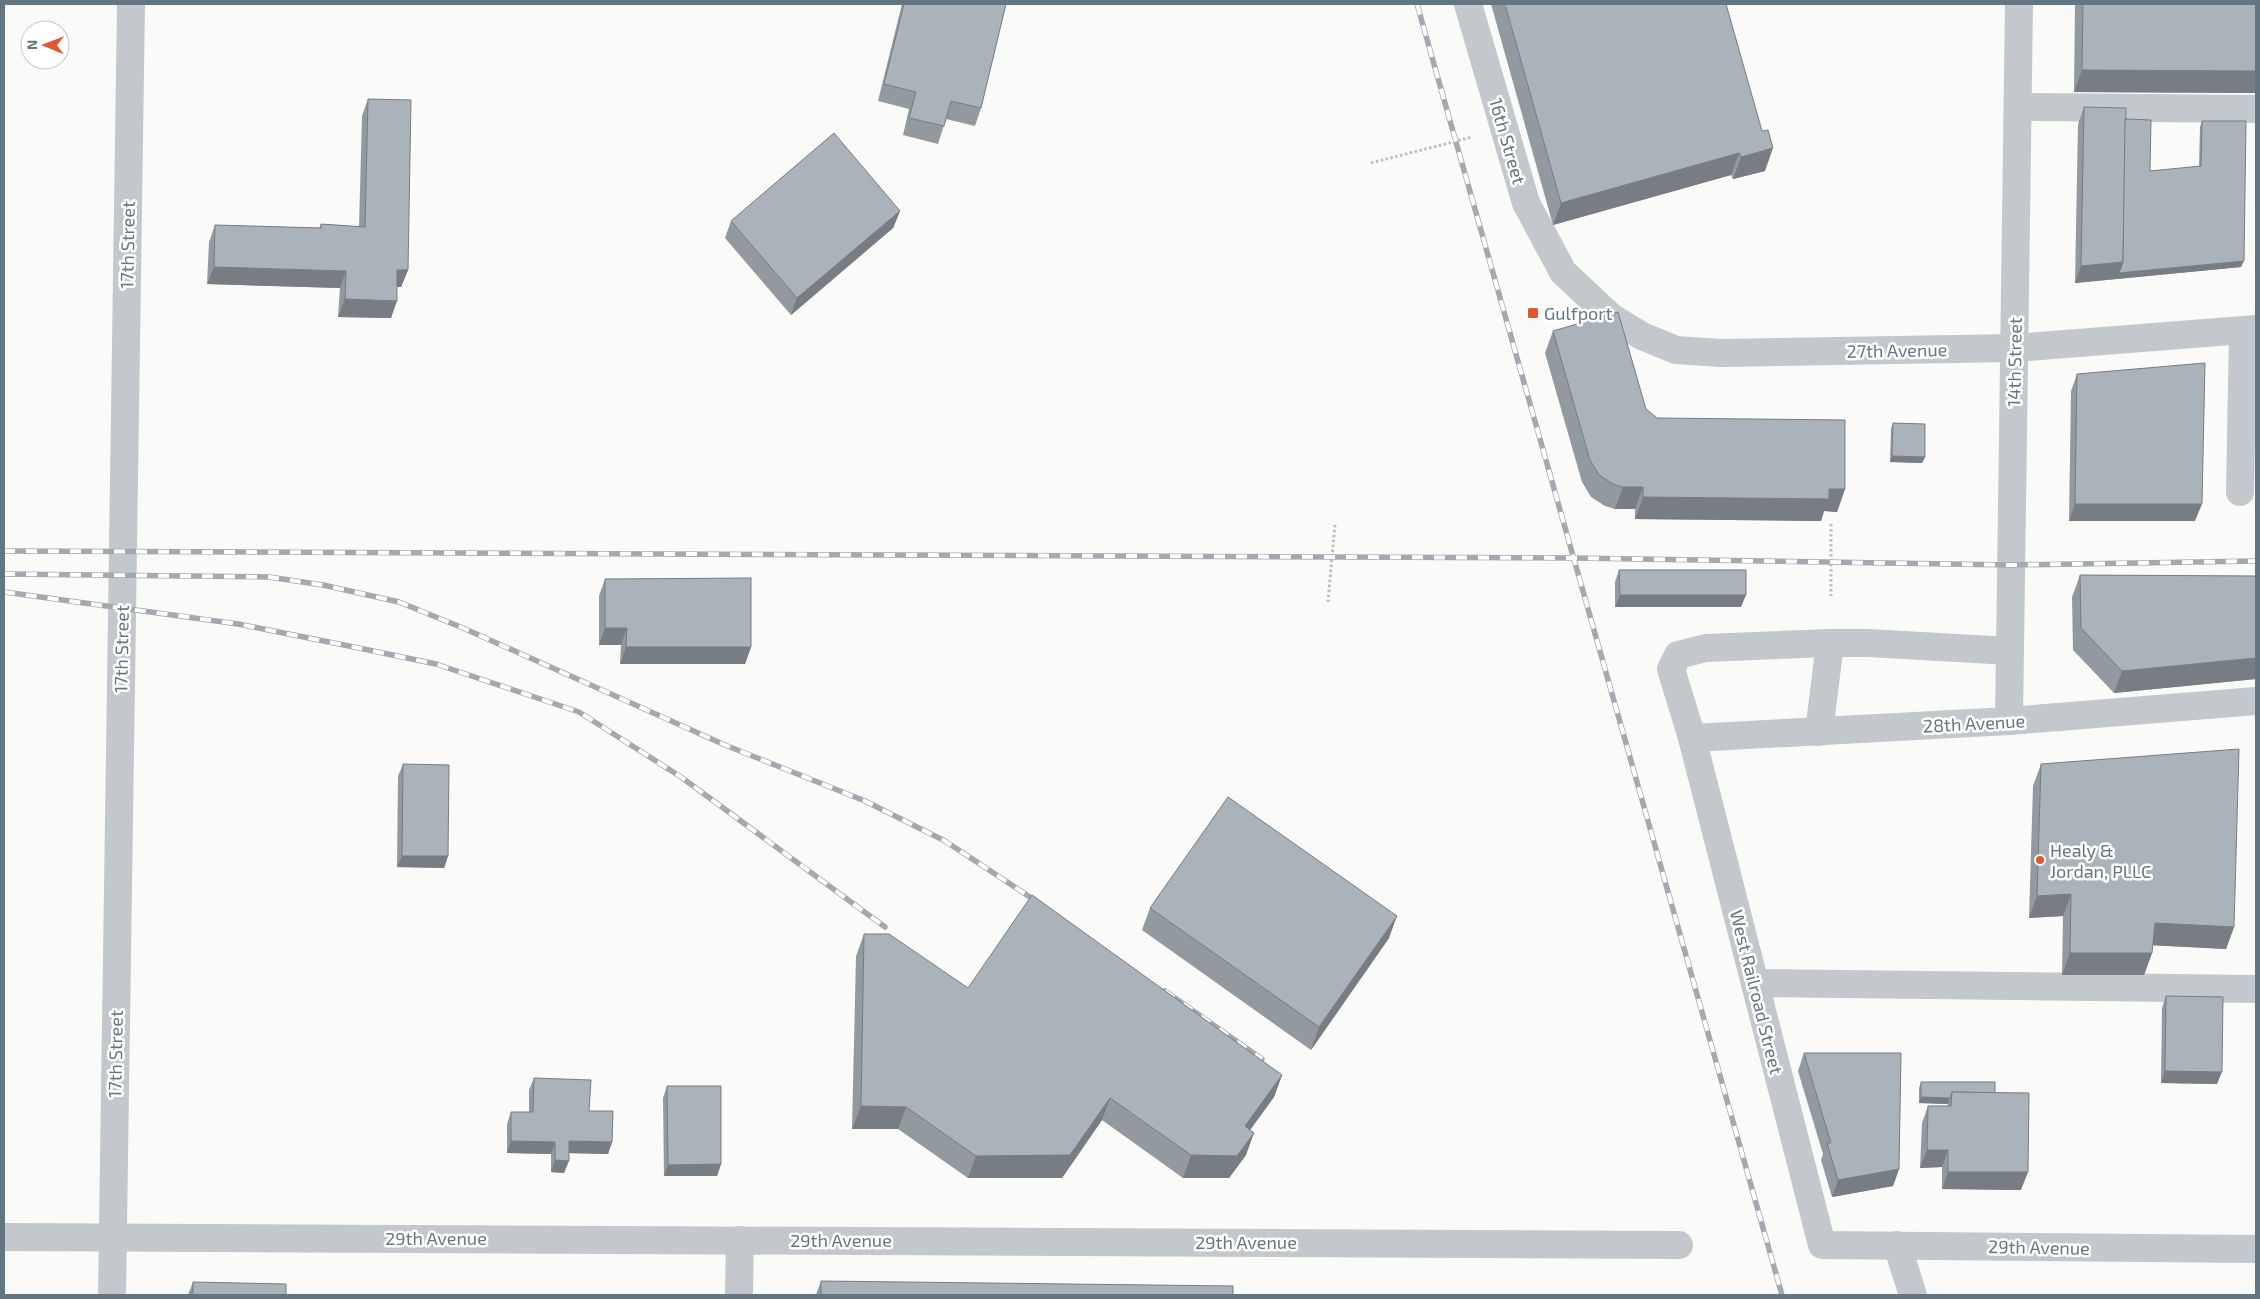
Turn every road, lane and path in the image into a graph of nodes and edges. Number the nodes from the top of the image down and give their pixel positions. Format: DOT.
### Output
graph roads {
  1 [pos="131,4"];
  2 [pos="1468,4"];
  3 [pos="2019,4"];
  4 [pos="2018,107"];
  5 [pos="2256,109"];
  6 [pos="1504,127"];
  7 [pos="1371,163"];
  8 [pos="1563,272"];
  9 [pos="2249,330"];
  10 [pos="2014,348"];
  11 [pos="2240,492"];
  12 [pos="1335,524"];
  13 [pos="1831,524"];
  14 [pos="1831,596"];
  15 [pos="1328,602"];
  16 [pos="1830,643"];
  17 [pos="2010,651"];
  18 [pos="2256,701"];
  19 [pos="2009,721"];
  20 [pos="1818,732"];
  21 [pos="1692,738"];
  22 [pos="1755,983"];
  23 [pos="2256,989"];
  24 [pos="4,1236"];
  25 [pos="112,1236"];
  26 [pos="740,1240"];
  27 [pos="1679,1245"];
  28 [pos="1822,1245"];
  29 [pos="1897,1245"];
  30 [pos="2256,1249"];
  31 [pos="112,1295"];
  32 [pos="739,1295"];
  33 [pos="1913,1295"];
  1 -- 25 [label="street, 17th Street"];
  2 -- 6 [label="street, 16th Street"];
  3 -- 4 [label="street, 14th Street"];
  4 -- 5 [label="street"];
  4 -- 10 [label="street, 14th Street"];
  6 -- 7 [label="path"];
  6 -- 8 [label="street, 16th Street"];
  8 -- 10 [label="street, 27th Avenue"];
  9 -- 10 [label="street, 27th Avenue"];
  9 -- 11 [label="street"];
  10 -- 17 [label="street, 14th Street"];
  12 -- 15 [label="path"];
  13 -- 14 [label="path"];
  16 -- 17 [label="street, West Railroad Street"];
  16 -- 20 [label="street"];
  16 -- 21 [label="street, West Railroad Street"];
  17 -- 19 [label="street, 14th Street"];
  18 -- 19 [label="street, 28th Avenue"];
  19 -- 20 [label="street, 28th Avenue"];
  20 -- 21 [label="street, 28th Avenue"];
  21 -- 22 [label="street, West Railroad Street"];
  22 -- 23 [label="street"];
  22 -- 28 [label="street, West Railroad Street"];
  24 -- 25 [label="street, 29th Avenue"];
  25 -- 26 [label="street, 29th Avenue"];
  25 -- 31 [label="street, 17th Street"];
  26 -- 27 [label="street, 29th Avenue"];
  26 -- 32 [label="street"];
  28 -- 29 [label="street, 29th Avenue"];
  29 -- 30 [label="street, 29th Avenue"];
  29 -- 33 [label="street"];
}
